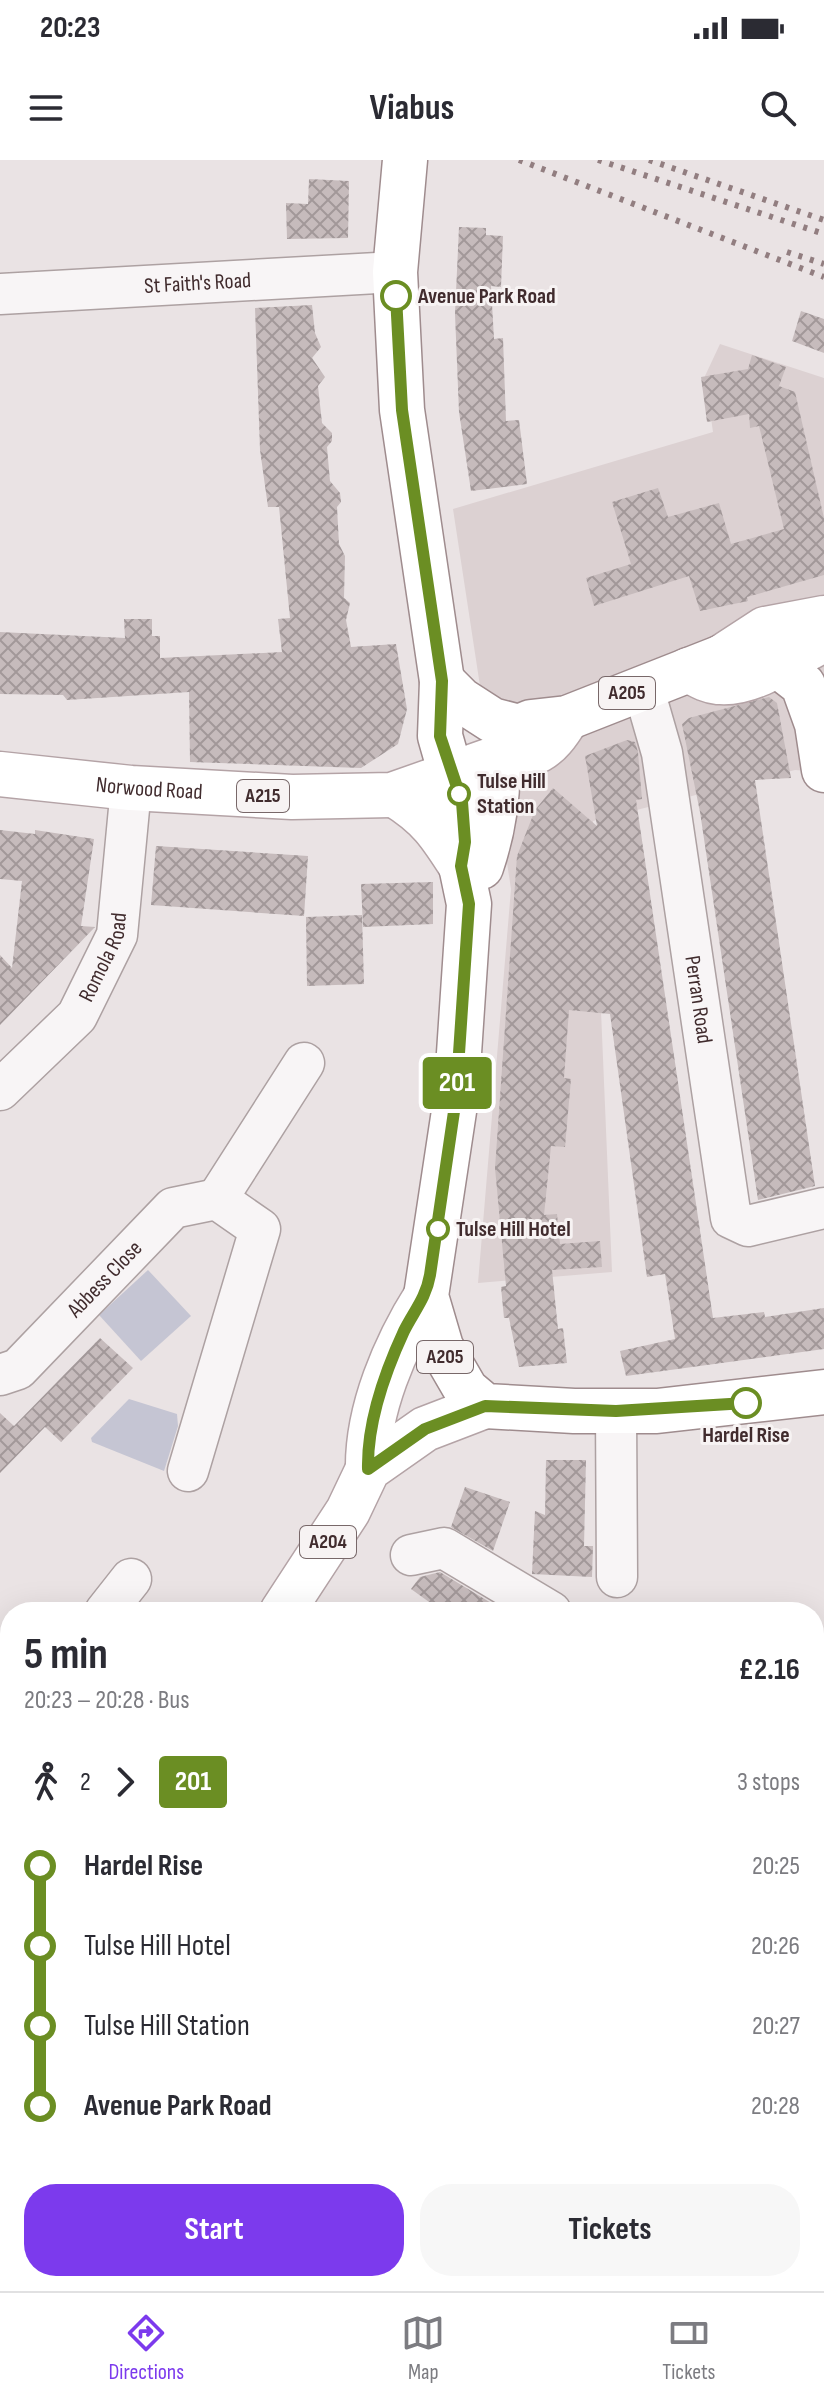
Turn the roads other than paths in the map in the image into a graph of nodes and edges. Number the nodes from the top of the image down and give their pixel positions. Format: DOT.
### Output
graph roads {
  1 [pos="405,160"];
  2 [pos="395,272"];
  3 [pos="0,294"];
  4 [pos="824,618"];
  5 [pos="824,640"];
  6 [pos="705,664"];
  7 [pos="776,664"];
  8 [pos="442,681"];
  9 [pos="643,687"];
  10 [pos="820,715"];
  11 [pos="508,742"];
  12 [pos="824,770"];
  13 [pos="451,773"];
  14 [pos="0,774"];
  15 [pos="131,788"];
  16 [pos="395,795"];
  17 [pos="465,885"];
  18 [pos="304,1063"];
  19 [pos="0,1090"];
  20 [pos="217,1199"];
  21 [pos="824,1208"];
  22 [pos="426,1296"];
  23 [pos="0,1375"];
  24 [pos="823,1393"];
  25 [pos="485,1406"];
  26 [pos="616,1411"];
  27 [pos="368,1469"];
  28 [pos="188,1471"];
  29 [pos="411,1555"];
  30 [pos="617,1577"];
  31 [pos="131,1579"];
  32 [pos="113,1602"];
  33 [pos="289,1602"];
  34 [pos="534,1602"];
  1 -- 2 [label="main road, A205"];
  2 -- 3 [label="street, St Faith's Road"];
  2 -- 8 [label="main road, A205"];
  4 -- 6 [label="main road, Norwood Road"];
  5 -- 7 [label="main road"];
  6 -- 7 [label="main road, Norwood Road / A205"];
  6 -- 9 [label="main road, Norwood Road / A205"];
  7 -- 10 [label="main road"];
  8 -- 11 [label="main road"];
  8 -- 13 [label="main road, A205"];
  9 -- 11 [label="main road, Norwood Road / A205"];
  9 -- 21 [label="street, Perran Road"];
  10 -- 12 [label="main road"];
  11 -- 13 [label="main road, Norwood Road / A215"];
  11 -- 17 [label="main road, A205"];
  13 -- 16 [label="main road, Norwood Road / A215"];
  13 -- 17 [label="main road, A205"];
  14 -- 15 [label="main road, Norwood Road / A215"];
  15 -- 16 [label="main road, Norwood Road / A215"];
  15 -- 19 [label="street, Romola Road"];
  16 -- 17 [label="main road"];
  17 -- 22 [label="main road, A205"];
  18 -- 20 [label="street"];
  20 -- 23 [label="street, Abbess Close"];
  20 -- 28 [label="street"];
  22 -- 25 [label="main road, A205"];
  22 -- 27 [label="main road, A204"];
  24 -- 26 [label="main road"];
  25 -- 26 [label="main road"];
  25 -- 27 [label="main road, A204"];
  26 -- 30 [label="street"];
  27 -- 33 [label="main road, A204"];
  29 -- 34 [label="street"];
  31 -- 32 [label="street"];
}
